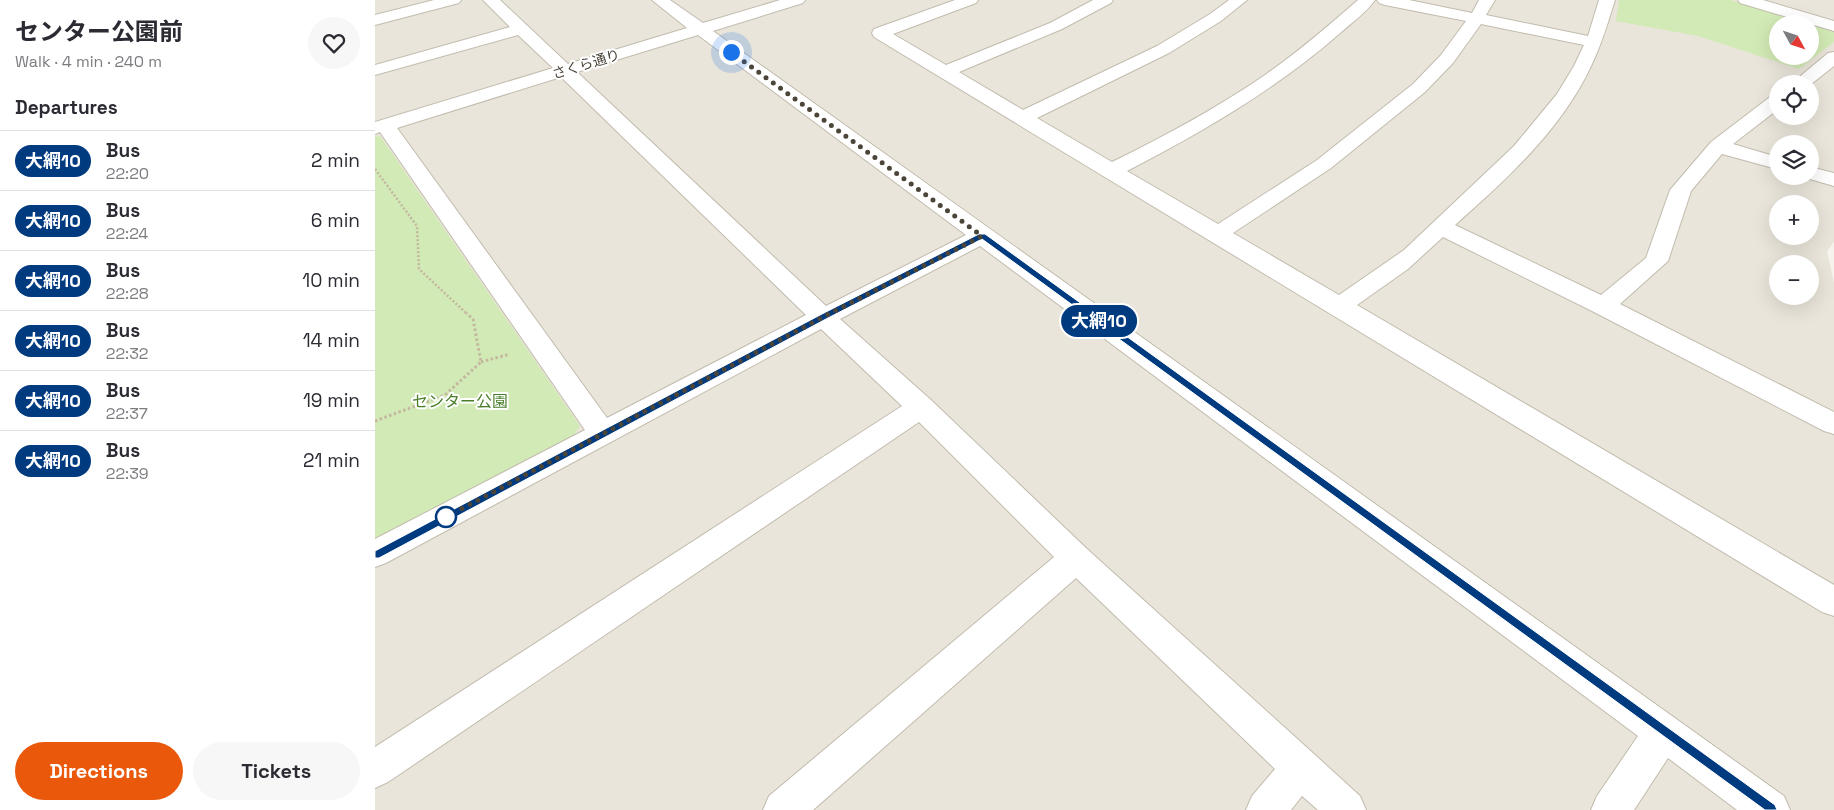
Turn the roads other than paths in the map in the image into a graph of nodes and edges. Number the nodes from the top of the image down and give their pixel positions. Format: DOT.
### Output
graph roads {
  1 [pos="453,0"];
  2 [pos="491,0"];
  3 [pos="660,0"];
  4 [pos="797,0"];
  5 [pos="970,0"];
  6 [pos="1105,0"];
  7 [pos="1239,0"];
  8 [pos="1367,0"];
  9 [pos="1385,0"];
  10 [pos="1487,0"];
  11 [pos="1607,0"];
  12 [pos="1746,0"];
  13 [pos="1477,18"];
  14 [pos="375,20"];
  15 [pos="1834,26"];
  16 [pos="700,29"];
  17 [pos="522,30"];
  18 [pos="1594,42"];
  19 [pos="1834,57"];
  20 [pos="375,70"];
  21 [pos="565,70"];
  22 [pos="947,71"];
  23 [pos="1811,75"];
  24 [pos="1769,107"];
  25 [pos="1023,117"];
  26 [pos="380,126"];
  27 [pos="1718,146"];
  28 [pos="1769,161"];
  29 [pos="1110,171"];
  30 [pos="1819,176"];
  31 [pos="1834,180"];
  32 [pos="1441,227"];
  33 [pos="1217,234"];
  34 [pos="982,236"];
  35 [pos="1603,306"];
  36 [pos="1337,307"];
  37 [pos="823,317"];
  38 [pos="921,407"];
  39 [pos="1834,424"];
  40 [pos="603,434"];
  41 [pos="375,554"];
  42 [pos="1076,558"];
  43 [pos="1834,602"];
  44 [pos="1663,732"];
  45 [pos="1301,767"];
  46 [pos="375,769"];
  47 [pos="783,810"];
  48 [pos="1266,810"];
  49 [pos="1346,810"];
  50 [pos="1611,810"];
  51 [pos="1770,810"];
  1 -- 14 [label="street"];
  2 -- 17 [label="street"];
  3 -- 16 [label="street"];
  4 -- 16 [label="street, さくら通り"];
  5 -- 22 [label="street"];
  6 -- 22 [label="street"];
  7 -- 25 [label="street"];
  8 -- 29 [label="street"];
  9 -- 13 [label="street"];
  10 -- 13 [label="street"];
  11 -- 18 [label="street"];
  12 -- 15 [label="street"];
  13 -- 18 [label="street"];
  13 -- 33 [label="street"];
  16 -- 21 [label="street, さくら通り"];
  16 -- 34 [label="street"];
  17 -- 20 [label="street"];
  17 -- 21 [label="street"];
  18 -- 32 [label="street"];
  19 -- 23 [label="street"];
  21 -- 26 [label="street, さくら通り"];
  21 -- 37 [label="street"];
  22 -- 25 [label="street"];
  24 -- 27 [label="street"];
  25 -- 29 [label="street"];
  26 -- 40 [label="street"];
  27 -- 28 [label="street"];
  27 -- 35 [label="street"];
  29 -- 33 [label="street"];
  30 -- 31 [label="street"];
  32 -- 35 [label="street"];
  32 -- 36 [label="street"];
  33 -- 36 [label="street"];
  34 -- 37 [label="street"];
  34 -- 44 [label="street"];
  35 -- 39 [label="street"];
  36 -- 43 [label="street"];
  37 -- 38 [label="street"];
  37 -- 40 [label="street"];
  38 -- 42 [label="street"];
  38 -- 46 [label="street"];
  40 -- 41 [label="street"];
  42 -- 45 [label="street"];
  42 -- 47 [label="street"];
  44 -- 50 [label="street"];
  44 -- 51 [label="street"];
  45 -- 48 [label="street"];
  45 -- 49 [label="street"];
}
